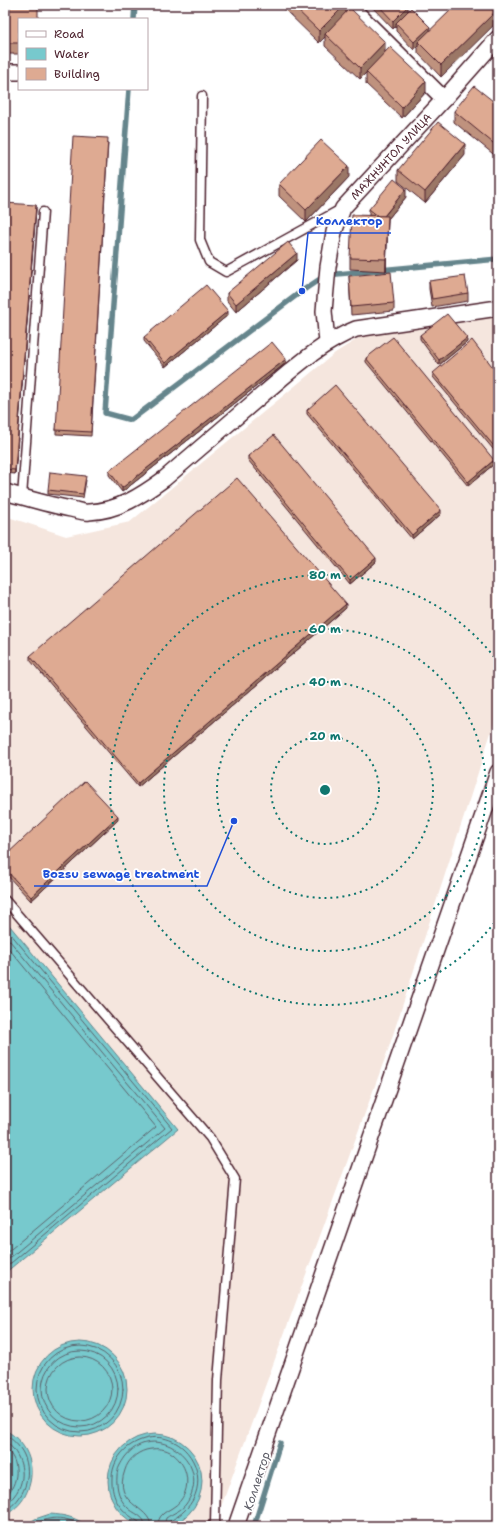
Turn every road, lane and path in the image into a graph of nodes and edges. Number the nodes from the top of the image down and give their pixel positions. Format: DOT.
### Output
graph roads {
  1 [pos="349,5"];
  2 [pos="498,38"];
  3 [pos="5,72"];
  4 [pos="18,72"];
  5 [pos="202,96"];
  6 [pos="444,99"];
  7 [pos="343,208"];
  8 [pos="43,212"];
  9 [pos="498,308"];
  10 [pos="327,342"];
  11 [pos="5,492"];
  12 [pos="22,497"];
  13 [pos="498,772"];
  14 [pos="492,810"];
  15 [pos="5,900"];
  16 [pos="211,1526"];
  17 [pos="236,1526"];
  1 -- 6 [label="street"];
  2 -- 6 [label="street, МАЖНУНТОЛ УЛИЦА"];
  3 -- 4 [label="street"];
  5 -- 7 [label="lane"];
  6 -- 7 [label="street, МАЖНУНТОЛ УЛИЦА"];
  7 -- 10 [label="street, МАЖНУНТОЛ УЛИЦА"];
  8 -- 12 [label="lane"];
  9 -- 10 [label="street"];
  10 -- 12 [label="street"];
  11 -- 12 [label="street"];
  13 -- 14 [label="street"];
  14 -- 17 [label="street"];
  15 -- 16 [label="lane"];
}
